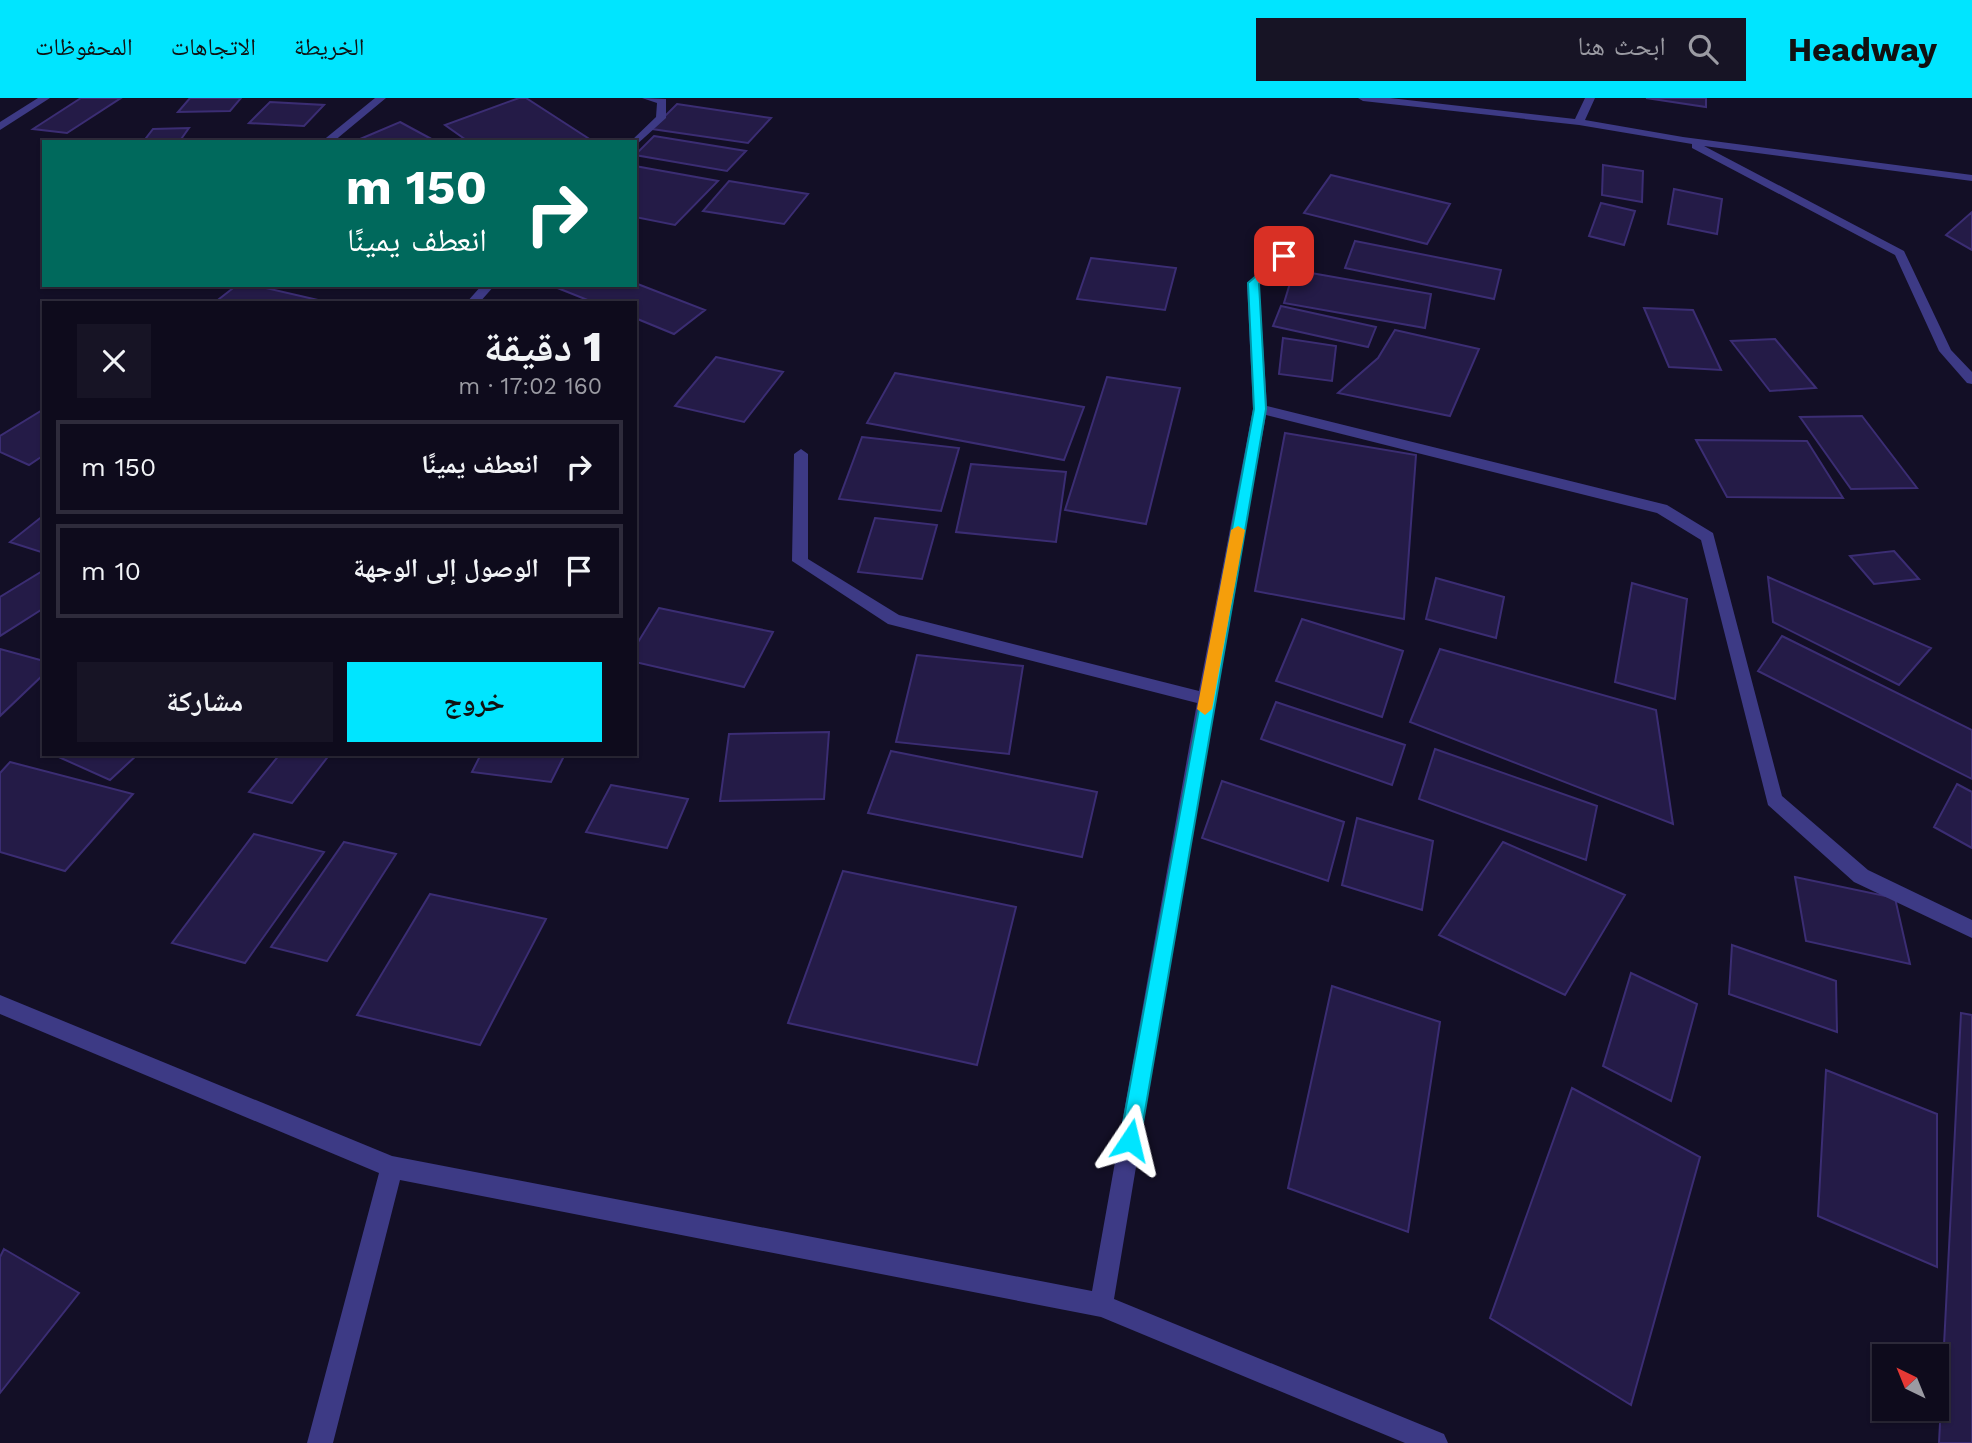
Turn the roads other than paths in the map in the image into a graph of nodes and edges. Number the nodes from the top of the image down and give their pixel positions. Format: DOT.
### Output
graph roads {
  1 [pos="45,98"];
  2 [pos="382,98"];
  3 [pos="647,98"];
  4 [pos="1363,98"];
  5 [pos="1590,98"];
  6 [pos="1580,122"];
  7 [pos="0,127"];
  8 [pos="329,140"];
  9 [pos="1683,140"];
  10 [pos="637,141"];
  11 [pos="1972,178"];
  12 [pos="1284,256"];
  13 [pos="487,287"];
  14 [pos="473,301"];
  15 [pos="1972,380"];
  16 [pos="1260,409"];
  17 [pos="801,454"];
  18 [pos="1206,699"];
  19 [pos="1972,929"];
  20 [pos="0,1004"];
  21 [pos="392,1167"];
  22 [pos="1101,1305"];
  23 [pos="320,1443"];
  24 [pos="1435,1443"];
  1 -- 7 [label="street"];
  2 -- 8 [label="street"];
  3 -- 10 [label="street"];
  4 -- 6 [label="street"];
  5 -- 6 [label="street"];
  6 -- 9 [label="street"];
  9 -- 11 [label="street"];
  9 -- 15 [label="street"];
  12 -- 16 [label="street"];
  13 -- 14 [label="street"];
  16 -- 18 [label="street"];
  16 -- 19 [label="street"];
  17 -- 18 [label="street"];
  18 -- 22 [label="street"];
  20 -- 21 [label="street"];
  21 -- 22 [label="street"];
  21 -- 23 [label="street"];
  22 -- 24 [label="street"];
}
